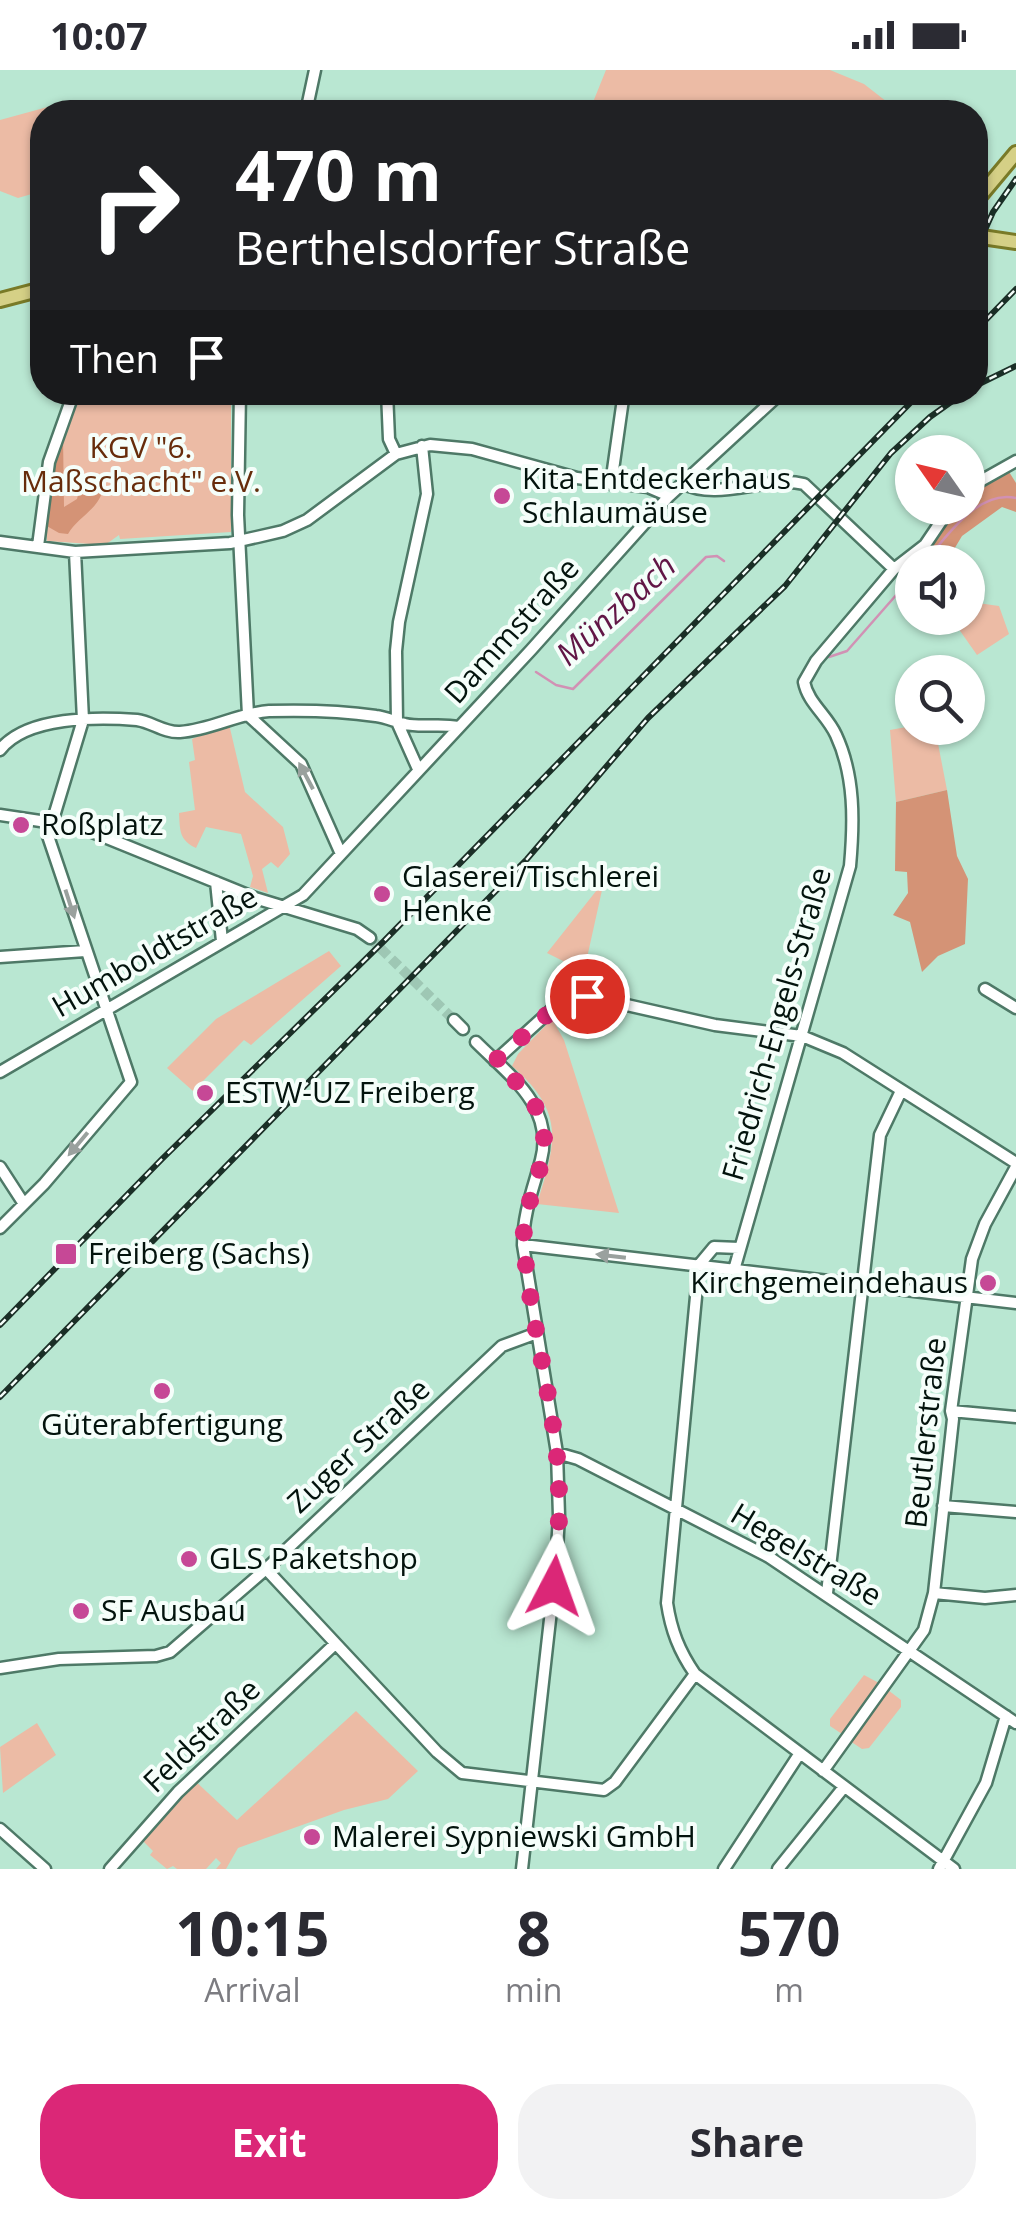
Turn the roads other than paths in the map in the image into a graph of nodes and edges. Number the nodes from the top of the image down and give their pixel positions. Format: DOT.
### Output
graph roads {
  1 [pos="315,70"];
  2 [pos="309,100"];
  3 [pos="1016,153"];
  4 [pos="988,186"];
  5 [pos="988,238"];
  6 [pos="1016,242"];
  7 [pos="30,291"];
  8 [pos="0,300"];
  9 [pos="69,405"];
  10 [pos="240,405"];
  11 [pos="388,405"];
  12 [pos="622,405"];
  13 [pos="768,405"];
  14 [pos="422,446"];
  15 [pos="396,454"];
  16 [pos="1016,461"];
  17 [pos="985,478"];
  18 [pos="682,482"];
  19 [pos="611,484"];
  20 [pos="669,496"];
  21 [pos="938,525"];
  22 [pos="241,540"];
  23 [pos="0,542"];
  24 [pos="38,546"];
  25 [pos="76,552"];
  26 [pos="894,569"];
  27 [pos="248,715"];
  28 [pos="83,720"];
  29 [pos="397,722"];
  30 [pos="458,727"];
  31 [pos="0,750"];
  32 [pos="418,768"];
  33 [pos="0,814"];
  34 [pos="52,822"];
  35 [pos="341,854"];
  36 [pos="216,882"];
  37 [pos="284,907"];
  38 [pos="370,938"];
  39 [pos="222,941"];
  40 [pos="85,952"];
  41 [pos="0,958"];
  42 [pos="985,990"];
  43 [pos="1016,1008"];
  44 [pos="105,1010"];
  45 [pos="802,1036"];
  46 [pos="476,1042"];
  47 [pos="495,1061"];
  48 [pos="0,1072"];
  49 [pos="902,1091"];
  50 [pos="1016,1165"];
  51 [pos="0,1167"];
  52 [pos="24,1204"];
  53 [pos="0,1228"];
  54 [pos="524,1245"];
  55 [pos="739,1248"];
  56 [pos="699,1266"];
  57 [pos="734,1270"];
  58 [pos="861,1285"];
  59 [pos="966,1298"];
  60 [pos="1016,1302"];
  61 [pos="537,1333"];
  62 [pos="951,1411"];
  63 [pos="1016,1417"];
  64 [pos="557,1453"];
  65 [pos="943,1506"];
  66 [pos="676,1508"];
  67 [pos="1016,1512"];
  68 [pos="266,1568"];
  69 [pos="826,1593"];
  70 [pos="934,1594"];
  71 [pos="1016,1595"];
  72 [pos="335,1644"];
  73 [pos="911,1650"];
  74 [pos="0,1668"];
  75 [pos="695,1674"];
  76 [pos="1011,1719"];
  77 [pos="800,1753"];
  78 [pos="823,1771"];
  79 [pos="532,1782"];
  80 [pos="844,1787"];
  81 [pos="0,1829"];
  82 [pos="946,1866"];
  83 [pos="46,1869"];
  84 [pos="110,1869"];
  85 [pos="522,1869"];
  86 [pos="724,1869"];
  87 [pos="778,1869"];
  1 -- 2 [label="street"];
  3 -- 4 [label="main road"];
  5 -- 6 [label="main road"];
  7 -- 8 [label="main road"];
  9 -- 24 [label="street"];
  10 -- 22 [label="street"];
  11 -- 15 [label="street"];
  12 -- 19 [label="street"];
  13 -- 18 [label="street, Dammstraße"];
  14 -- 15 [label="street"];
  14 -- 19 [label="street"];
  14 -- 29 [label="street"];
  15 -- 22 [label="street"];
  16 -- 17 [label="street"];
  18 -- 20 [label="street, Dammstraße"];
  18 -- 26 [label="street"];
  19 -- 20 [label="street"];
  20 -- 30 [label="street, Dammstraße"];
  21 -- 26 [label="street"];
  22 -- 25 [label="street"];
  22 -- 27 [label="street"];
  23 -- 24 [label="street"];
  24 -- 25 [label="street"];
  25 -- 28 [label="street"];
  26 -- 45 [label="street, Friedrich-Engels-Straße"];
  27 -- 28 [label="street"];
  27 -- 29 [label="street"];
  35 -- 27 [label="street, one-way"];
  28 -- 31 [label="street"];
  28 -- 34 [label="street"];
  29 -- 30 [label="street"];
  29 -- 32 [label="street"];
  30 -- 32 [label="street, Dammstraße"];
  32 -- 35 [label="street, Dammstraße"];
  33 -- 34 [label="street"];
  34 -- 36 [label="street"];
  34 -- 40 [label="street, one-way"];
  35 -- 37 [label="street, Dammstraße"];
  36 -- 37 [label="street"];
  36 -- 39 [label="street"];
  37 -- 38 [label="street"];
  37 -- 39 [label="street, Humboldtstraße"];
  39 -- 44 [label="street, Humboldtstraße"];
  40 -- 41 [label="street"];
  40 -- 44 [label="street"];
  42 -- 43 [label="street"];
  44 -- 48 [label="street, Humboldtstraße"];
  44 -- 52 [label="street, one-way"];
  45 -- 47 [label="street"];
  45 -- 49 [label="street"];
  45 -- 55 [label="street, Friedrich-Engels-Straße"];
  46 -- 47 [label="street"];
  47 -- 54 [label="street"];
  49 -- 50 [label="street"];
  49 -- 58 [label="street"];
  50 -- 59 [label="street, Beutlerstraße"];
  51 -- 52 [label="street"];
  52 -- 53 [label="street"];
  56 -- 54 [label="street, one-way"];
  54 -- 61 [label="street"];
  55 -- 56 [label="street"];
  55 -- 57 [label="street, Friedrich-Engels-Straße"];
  56 -- 57 [label="street"];
  56 -- 66 [label="street"];
  57 -- 58 [label="street"];
  58 -- 59 [label="street"];
  58 -- 69 [label="street"];
  59 -- 60 [label="street"];
  59 -- 62 [label="street, Beutlerstraße"];
  61 -- 64 [label="street"];
  61 -- 68 [label="street, Zuger Straße"];
  62 -- 63 [label="street"];
  62 -- 65 [label="street, Beutlerstraße"];
  64 -- 66 [label="street, Hegelstraße"];
  64 -- 79 [label="street"];
  65 -- 67 [label="street"];
  65 -- 70 [label="street, Beutlerstraße"];
  66 -- 69 [label="street, Hegelstraße"];
  66 -- 75 [label="street"];
  68 -- 72 [label="street"];
  68 -- 74 [label="street, Zuger Straße"];
  69 -- 73 [label="street, Hegelstraße"];
  70 -- 71 [label="street"];
  70 -- 73 [label="street, Beutlerstraße"];
  72 -- 79 [label="street"];
  72 -- 84 [label="street, Feldstraße"];
  73 -- 76 [label="street, Hegelstraße"];
  73 -- 78 [label="street, Beutlerstraße"];
  75 -- 77 [label="street"];
  75 -- 79 [label="street"];
  76 -- 82 [label="street"];
  77 -- 78 [label="street"];
  77 -- 86 [label="street"];
  78 -- 80 [label="street"];
  79 -- 85 [label="street"];
  80 -- 82 [label="street"];
  80 -- 87 [label="street"];
  81 -- 83 [label="street"];
}
